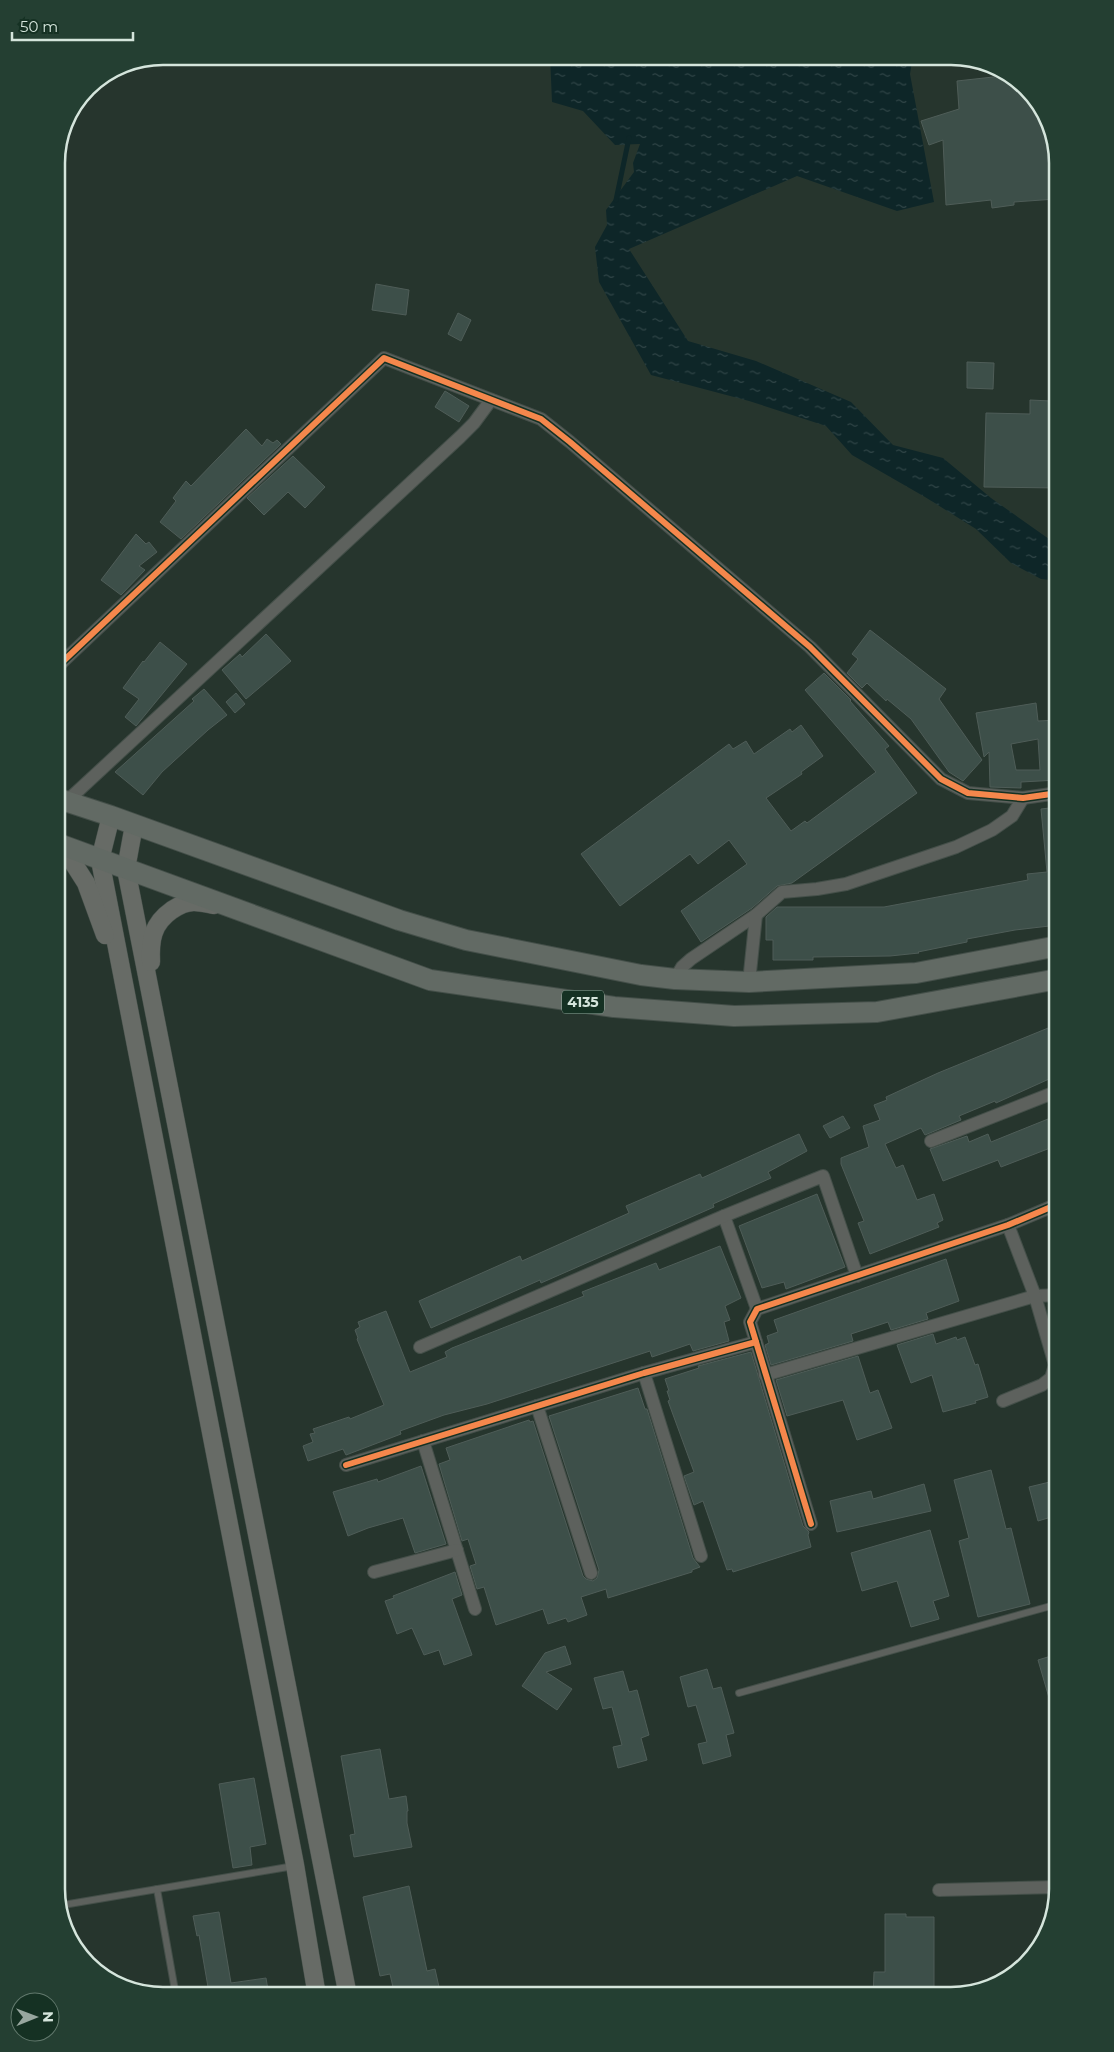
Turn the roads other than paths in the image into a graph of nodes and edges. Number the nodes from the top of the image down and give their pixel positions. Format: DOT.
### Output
graph roads {
  1 [pos="491,400"];
  2 [pos="65,659"];
  3 [pos="1049,794"];
  4 [pos="65,796"];
  5 [pos="1022,798"];
  6 [pos="65,801"];
  7 [pos="111,816"];
  8 [pos="134,825"];
  9 [pos="65,846"];
  10 [pos="65,855"];
  11 [pos="100,860"];
  12 [pos="126,869"];
  13 [pos="229,907"];
  14 [pos="756,915"];
  15 [pos="1049,948"];
  16 [pos="675,979"];
  17 [pos="1049,981"];
  18 [pos="749,982"];
  19 [pos="154,1016"];
  20 [pos="131,1019"];
  21 [pos="1049,1095"];
  22 [pos="932,1141"];
  23 [pos="1049,1208"];
  24 [pos="724,1216"];
  25 [pos="1008,1225"];
  26 [pos="856,1276"];
  27 [pos="1049,1295"];
  28 [pos="1035,1296"];
  29 [pos="757,1309"];
  30 [pos="756,1342"];
  31 [pos="1049,1345"];
  32 [pos="420,1347"];
  33 [pos="644,1373"];
  34 [pos="765,1375"];
  35 [pos="1049,1380"];
  36 [pos="1003,1400"];
  37 [pos="537,1406"];
  38 [pos="423,1441"];
  39 [pos="346,1465"];
  40 [pos="811,1524"];
  41 [pos="457,1550"];
  42 [pos="701,1556"];
  43 [pos="374,1572"];
  44 [pos="591,1573"];
  45 [pos="1049,1607"];
  46 [pos="475,1608"];
  47 [pos="739,1693"];
  48 [pos="295,1866"];
  49 [pos="1049,1887"];
  50 [pos="157,1889"];
  51 [pos="939,1890"];
  52 [pos="67,1905"];
  53 [pos="174,1987"];
  54 [pos="315,1987"];
  55 [pos="346,1987"];
  1 -- 2 [label="street"];
  1 -- 4 [label="street"];
  1 -- 5 [label="street"];
  3 -- 5 [label="street"];
  5 -- 14 [label="street"];
  6 -- 7 [label="main road, 4135"];
  7 -- 8 [label="main road, 4135"];
  7 -- 11 [label="main road"];
  8 -- 12 [label="main road"];
  8 -- 16 [label="main road, 4135"];
  9 -- 11 [label="main road, 4135"];
  10 -- 20 [label="main road"];
  11 -- 12 [label="main road, 4135"];
  11 -- 20 [label="main road"];
  12 -- 13 [label="main road, 4135"];
  12 -- 19 [label="main road"];
  13 -- 17 [label="main road, 4135"];
  13 -- 19 [label="main road"];
  14 -- 16 [label="street"];
  14 -- 18 [label="street"];
  15 -- 18 [label="main road, 4135"];
  16 -- 18 [label="main road, 4135"];
  19 -- 55 [label="main road"];
  20 -- 48 [label="main road"];
  21 -- 22 [label="street"];
  23 -- 25 [label="street"];
  24 -- 26 [label="street"];
  24 -- 29 [label="street"];
  24 -- 32 [label="street"];
  25 -- 26 [label="street"];
  25 -- 28 [label="street"];
  26 -- 29 [label="street"];
  27 -- 28 [label="street"];
  28 -- 31 [label="street"];
  28 -- 34 [label="street"];
  29 -- 30 [label="street"];
  30 -- 33 [label="street"];
  30 -- 34 [label="street"];
  33 -- 37 [label="street"];
  33 -- 42 [label="street"];
  34 -- 40 [label="street"];
  35 -- 36 [label="street"];
  37 -- 38 [label="street"];
  37 -- 44 [label="street"];
  38 -- 39 [label="street"];
  38 -- 41 [label="street"];
  41 -- 43 [label="street"];
  41 -- 46 [label="street"];
  45 -- 47 [label="lane"];
  48 -- 50 [label="lane"];
  48 -- 54 [label="main road"];
  49 -- 51 [label="street"];
  50 -- 52 [label="lane"];
  50 -- 53 [label="lane"];
}
